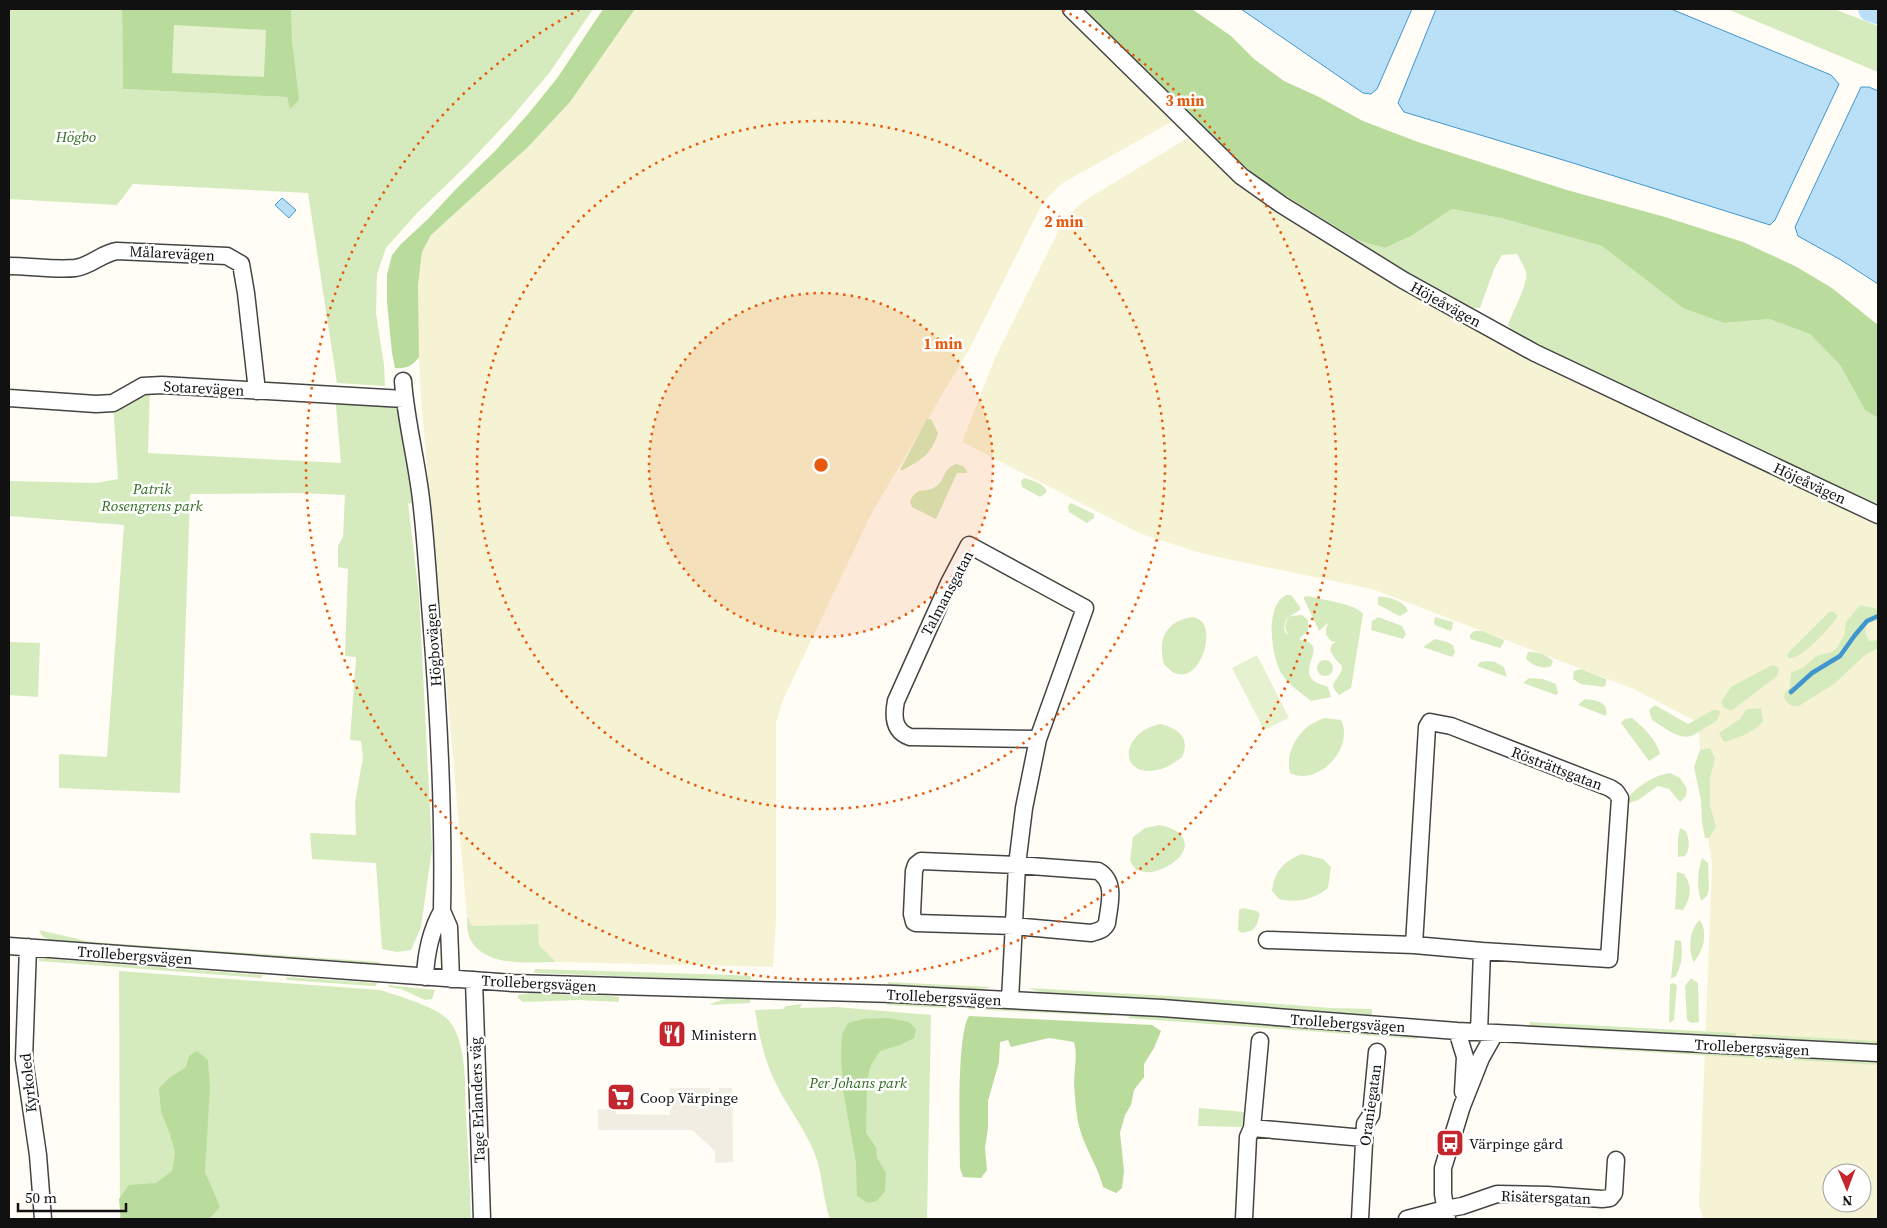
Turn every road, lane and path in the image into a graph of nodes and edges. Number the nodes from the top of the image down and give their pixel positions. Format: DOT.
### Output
graph roads {
  1 [pos="1071,9"];
  2 [pos="9,266"];
  3 [pos="403,380"];
  4 [pos="257,391"];
  5 [pos="9,398"];
  6 [pos="404,399"];
  7 [pos="1878,515"];
  8 [pos="1038,739"];
  9 [pos="1017,865"];
  10 [pos="442,912"];
  11 [pos="1014,926"];
  12 [pos="1267,940"];
  13 [pos="1414,945"];
  14 [pos="9,946"];
  15 [pos="28,947"];
  16 [pos="1482,951"];
  17 [pos="425,977"];
  18 [pos="452,979"];
  19 [pos="474,980"];
  20 [pos="1010,1000"];
  21 [pos="1457,1031"];
  22 [pos="1487,1032"];
  23 [pos="1260,1041"];
  24 [pos="1377,1052"];
  25 [pos="1878,1053"];
  26 [pos="1462,1106"];
  27 [pos="1252,1128"];
  28 [pos="1364,1138"];
  29 [pos="1616,1160"];
  30 [pos="1446,1214"];
  31 [pos="43,1219"];
  32 [pos="482,1219"];
  33 [pos="1244,1219"];
  34 [pos="1360,1219"];
  35 [pos="1408,1219"];
  1 -- 7 [label="street, Höjeåvägen"];
  2 -- 4 [label="street, Målarevägen"];
  3 -- 6 [label="street, Högbovägen"];
  4 -- 5 [label="street, Sotarevägen"];
  4 -- 6 [label="street, Sotarevägen"];
  6 -- 10 [label="street, Högbovägen"];
  8 -- 8 [label="street, Talmansgatan"];
  8 -- 9 [label="street, Talmansgatan"];
  9 -- 11 [label="street, Talmansgatan"];
  9 -- 11 [label="street"];
  9 -- 11 [label="street"];
  10 -- 17 [label="street, Högbovägen"];
  10 -- 18 [label="street, Högbovägen"];
  11 -- 20 [label="street, Talmansgatan"];
  12 -- 13 [label="street, Rösträttsgatan"];
  13 -- 16 [label="street, Rösträttsgatan"];
  13 -- 16 [label="street, Rösträttsgatan"];
  14 -- 15 [label="street, Trollebergsvägen"];
  15 -- 17 [label="street, Trollebergsvägen"];
  15 -- 31 [label="street, Kyrkoled"];
  16 -- 22 [label="street"];
  17 -- 18 [label="street, Trollebergsvägen"];
  18 -- 19 [label="street, Trollebergsvägen"];
  19 -- 20 [label="street, Trollebergsvägen"];
  19 -- 32 [label="street, Tage Erlanders väg"];
  20 -- 21 [label="street, Trollebergsvägen"];
  21 -- 22 [label="street, Trollebergsvägen"];
  21 -- 26 [label="street"];
  22 -- 25 [label="street, Trollebergsvägen"];
  22 -- 26 [label="street"];
  23 -- 27 [label="street"];
  24 -- 28 [label="street, Oraniegatan"];
  26 -- 30 [label="street"];
  27 -- 28 [label="street"];
  27 -- 33 [label="street"];
  28 -- 34 [label="street, Oraniegatan"];
  29 -- 30 [label="street, Risätersgatan"];
  30 -- 35 [label="street"];
}
